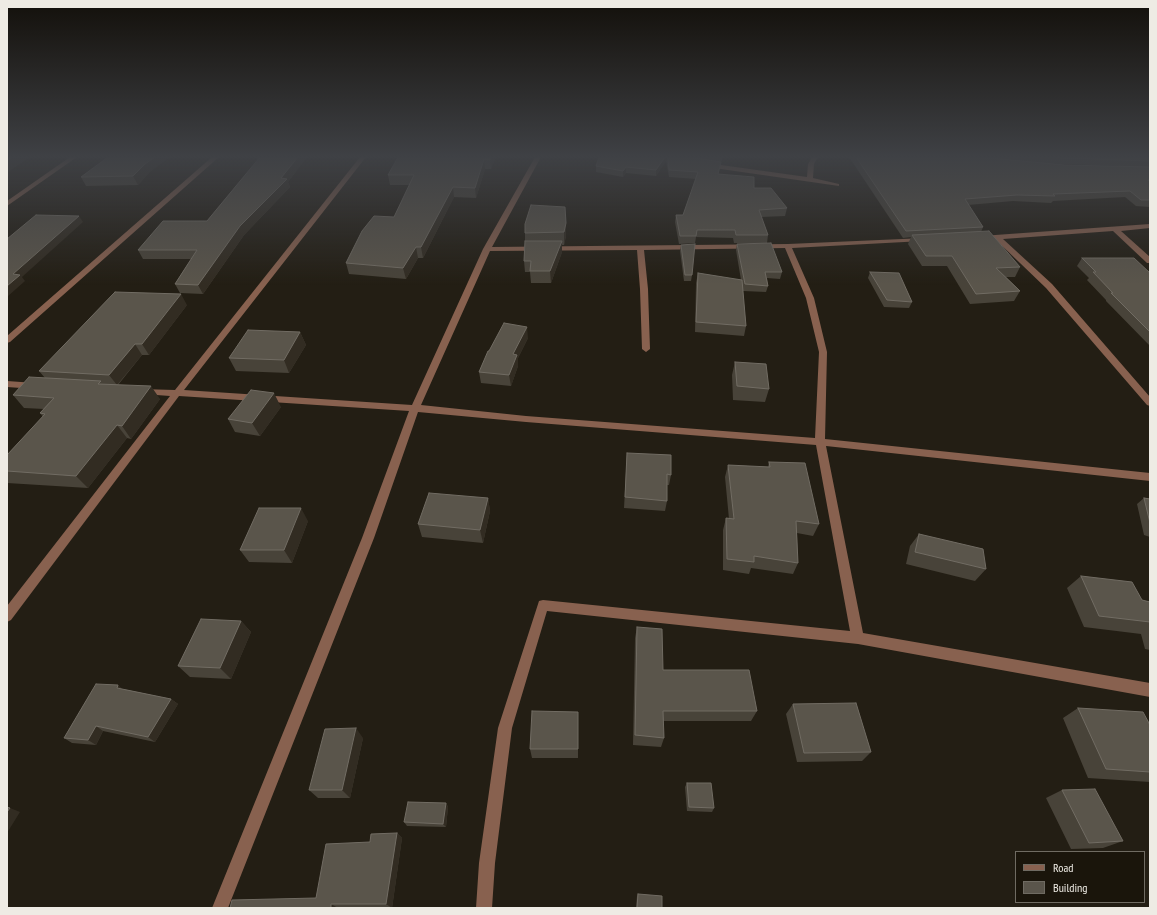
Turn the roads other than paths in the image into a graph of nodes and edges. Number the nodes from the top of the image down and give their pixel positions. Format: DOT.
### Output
graph roads {
  1 [pos="167,200"];
  2 [pos="329,200"];
  3 [pos="514,200"];
  4 [pos="1150,226"];
  5 [pos="1115,229"];
  6 [pos="997,237"];
  7 [pos="974,238"];
  8 [pos="928,239"];
  9 [pos="788,246"];
  10 [pos="640,247"];
  11 [pos="487,249"];
  12 [pos="1150,261"];
  13 [pos="7,340"];
  14 [pos="646,349"];
  15 [pos="7,384"];
  16 [pos="46,386"];
  17 [pos="130,391"];
  18 [pos="176,393"];
  19 [pos="1150,403"];
  20 [pos="415,408"];
  21 [pos="820,442"];
  22 [pos="1150,477"];
  23 [pos="7,616"];
  24 [pos="858,638"];
  25 [pos="1150,690"];
  26 [pos="220,908"];
  27 [pos="484,908"];
  1 -- 13 [label="street"];
  2 -- 18 [label="street"];
  3 -- 11 [label="street"];
  4 -- 5 [label="street"];
  5 -- 6 [label="street"];
  5 -- 12 [label="street"];
  6 -- 7 [label="street"];
  6 -- 19 [label="street"];
  8 -- 9 [label="street"];
  9 -- 10 [label="street"];
  9 -- 21 [label="street"];
  10 -- 11 [label="street"];
  10 -- 14 [label="street"];
  11 -- 20 [label="street"];
  15 -- 16 [label="street"];
  17 -- 18 [label="street"];
  18 -- 20 [label="street"];
  18 -- 23 [label="street"];
  20 -- 21 [label="street"];
  20 -- 26 [label="street"];
  21 -- 22 [label="street"];
  21 -- 24 [label="street"];
  24 -- 25 [label="street"];
  24 -- 27 [label="street"];
}
